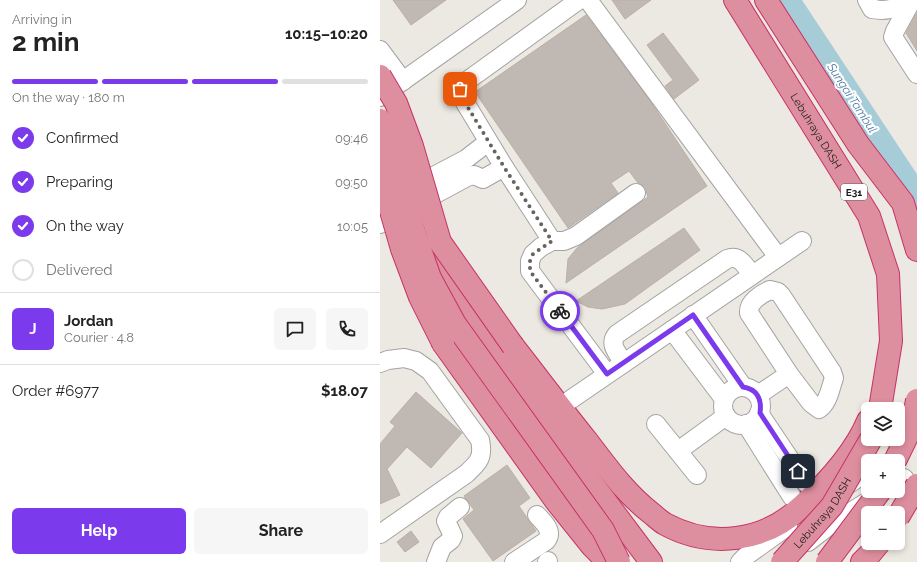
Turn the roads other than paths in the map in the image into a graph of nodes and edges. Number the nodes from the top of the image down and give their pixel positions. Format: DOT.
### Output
graph roads {
  1 [pos="517,0"];
  2 [pos="579,0"];
  3 [pos="588,0"];
  4 [pos="735,0"];
  5 [pos="766,0"];
  6 [pos="867,0"];
  7 [pos="902,0"];
  8 [pos="912,0"];
  9 [pos="380,50"];
  10 [pos="917,74"];
  11 [pos="380,76"];
  12 [pos="403,81"];
  13 [pos="380,97"];
  14 [pos="380,120"];
  15 [pos="488,142"];
  16 [pos="380,152"];
  17 [pos="504,167"];
  18 [pos="636,193"];
  19 [pos="380,203"];
  20 [pos="903,203"];
  21 [pos="380,224"];
  22 [pos="917,226"];
  23 [pos="552,241"];
  24 [pos="802,241"];
  25 [pos="440,242"];
  26 [pos="917,250"];
  27 [pos="778,257"];
  28 [pos="752,275"];
  29 [pos="693,315"];
  30 [pos="672,330"];
  31 [pos="624,363"];
  32 [pos="380,364"];
  33 [pos="607,374"];
  34 [pos="789,374"];
  35 [pos="884,382"];
  36 [pos="570,400"];
  37 [pos="917,400"];
  38 [pos="876,402"];
  39 [pos="881,402"];
  40 [pos="752,405"];
  41 [pos="725,408"];
  42 [pos="656,424"];
  43 [pos="861,436"];
  44 [pos="917,438"];
  45 [pos="867,446"];
  46 [pos="678,452"];
  47 [pos="893,454"];
  48 [pos="697,475"];
  49 [pos="906,475"];
  50 [pos="861,476"];
  51 [pos="806,483"];
  52 [pos="792,497"];
  53 [pos="873,498"];
  54 [pos="875,498"];
  55 [pos="917,498"];
  56 [pos="900,506"];
  57 [pos="460,507"];
  58 [pos="537,516"];
  59 [pos="380,534"];
  60 [pos="873,550"];
  61 [pos="436,562"];
  62 [pos="514,562"];
  63 [pos="608,562"];
  64 [pos="619,562"];
  65 [pos="651,562"];
  66 [pos="740,562"];
  67 [pos="782,562"];
  68 [pos="827,562"];
  69 [pos="862,562"];
  1 -- 12 [label="street"];
  2 -- 15 [label="street"];
  3 -- 27 [label="street"];
  4 -- 35 [label="highway, Lebuhraya DASH / E31"];
  5 -- 20 [label="highway"];
  6 -- 7 [label="street"];
  8 -- 10 [label="street"];
  9 -- 12 [label="street"];
  11 -- 25 [label="highway, bridge"];
  12 -- 13 [label="street"];
  14 -- 64 [label="highway, bridge"];
  15 -- 17 [label="street"];
  15 -- 19 [label="street"];
  16 -- 63 [label="highway, bridge"];
  17 -- 21 [label="street"];
  17 -- 23 [label="street"];
  18 -- 23 [label="street"];
  20 -- 22 [label="highway"];
  20 -- 26 [label="highway"];
  23 -- 33 [label="street"];
  24 -- 27 [label="street"];
  25 -- 43 [label="highway, bridge"];
  25 -- 65 [label="highway"];
  27 -- 28 [label="street"];
  28 -- 29 [label="street"];
  28 -- 31 [label="street"];
  29 -- 30 [label="street"];
  29 -- 40 [label="street"];
  30 -- 31 [label="street"];
  30 -- 41 [label="street"];
  31 -- 33 [label="street"];
  32 -- 59 [label="street"];
  33 -- 36 [label="street"];
  34 -- 34 [label="street"];
  34 -- 40 [label="street"];
  35 -- 38 [label="highway"];
  35 -- 39 [label="highway, Lebuhraya DASH / E31"];
  37 -- 49 [label="highway, bridge"];
  40 -- 41 [label="street"];
  40 -- 41 [label="street"];
  40 -- 51 [label="street"];
  40 -- 52 [label="street"];
  41 -- 46 [label="street"];
  42 -- 46 [label="street"];
  44 -- 47 [label="street"];
  45 -- 67 [label="highway, Lebuhraya DASH, bridge"];
  46 -- 48 [label="street"];
  49 -- 55 [label="street"];
  49 -- 56 [label="highway, bridge"];
  50 -- 66 [label="street"];
  53 -- 67 [label="street"];
  54 -- 68 [label="highway, bridge"];
  57 -- 61 [label="street"];
  58 -- 62 [label="street"];
  60 -- 69 [label="highway"];
}
